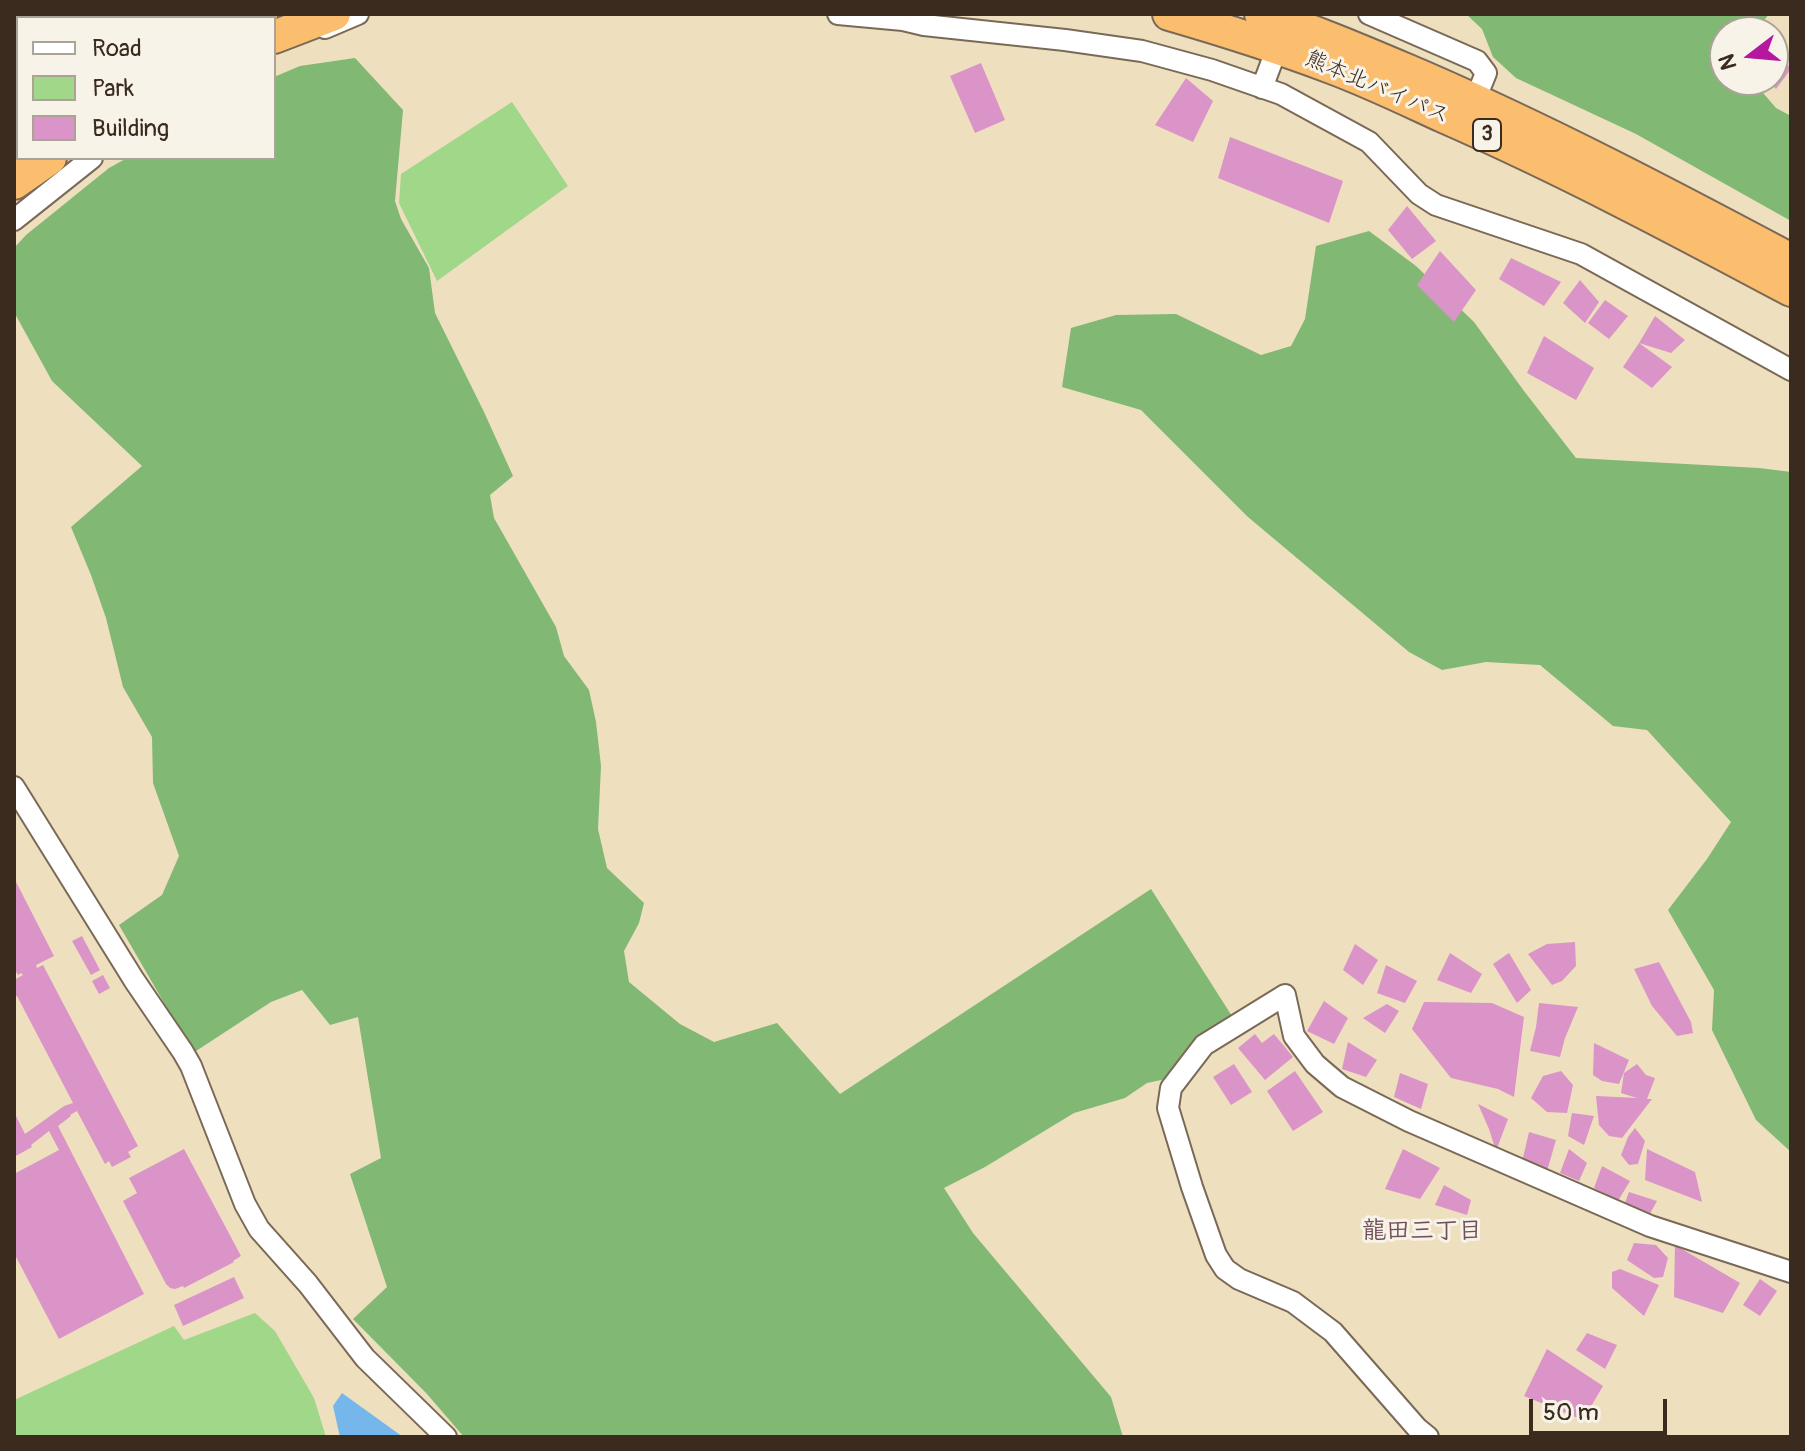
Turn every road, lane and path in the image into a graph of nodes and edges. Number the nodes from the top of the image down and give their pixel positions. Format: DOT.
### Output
graph roads {
  1 [pos="334,14"];
  2 [pos="358,14"];
  3 [pos="838,14"];
  4 [pos="1169,14"];
  5 [pos="1261,14"];
  6 [pos="1369,14"];
  7 [pos="276,36"];
  8 [pos="1277,48"];
  9 [pos="276,50"];
  10 [pos="1262,88"];
  11 [pos="1475,100"];
  12 [pos="47,160"];
  13 [pos="89,160"];
  14 [pos="14,183"];
  15 [pos="14,220"];
  16 [pos="1791,260"];
  17 [pos="1791,290"];
  18 [pos="1791,370"];
  19 [pos="14,787"];
  20 [pos="1791,1272"];
  21 [pos="446,1437"];
  22 [pos="1428,1437"];
  1 -- 7 [label="highway"];
  2 -- 9 [label="street"];
  3 -- 10 [label="street"];
  4 -- 8 [label="highway, 熊本北バイパス / 3"];
  5 -- 11 [label="highway, 熊本北バイパス / 3"];
  6 -- 11 [label="street"];
  8 -- 10 [label="street"];
  8 -- 17 [label="highway, 熊本北バイパス / 3"];
  10 -- 18 [label="street"];
  11 -- 16 [label="highway, 熊本北バイパス / 3"];
  12 -- 14 [label="highway"];
  13 -- 15 [label="street"];
  19 -- 21 [label="street"];
  20 -- 22 [label="street"];
}
